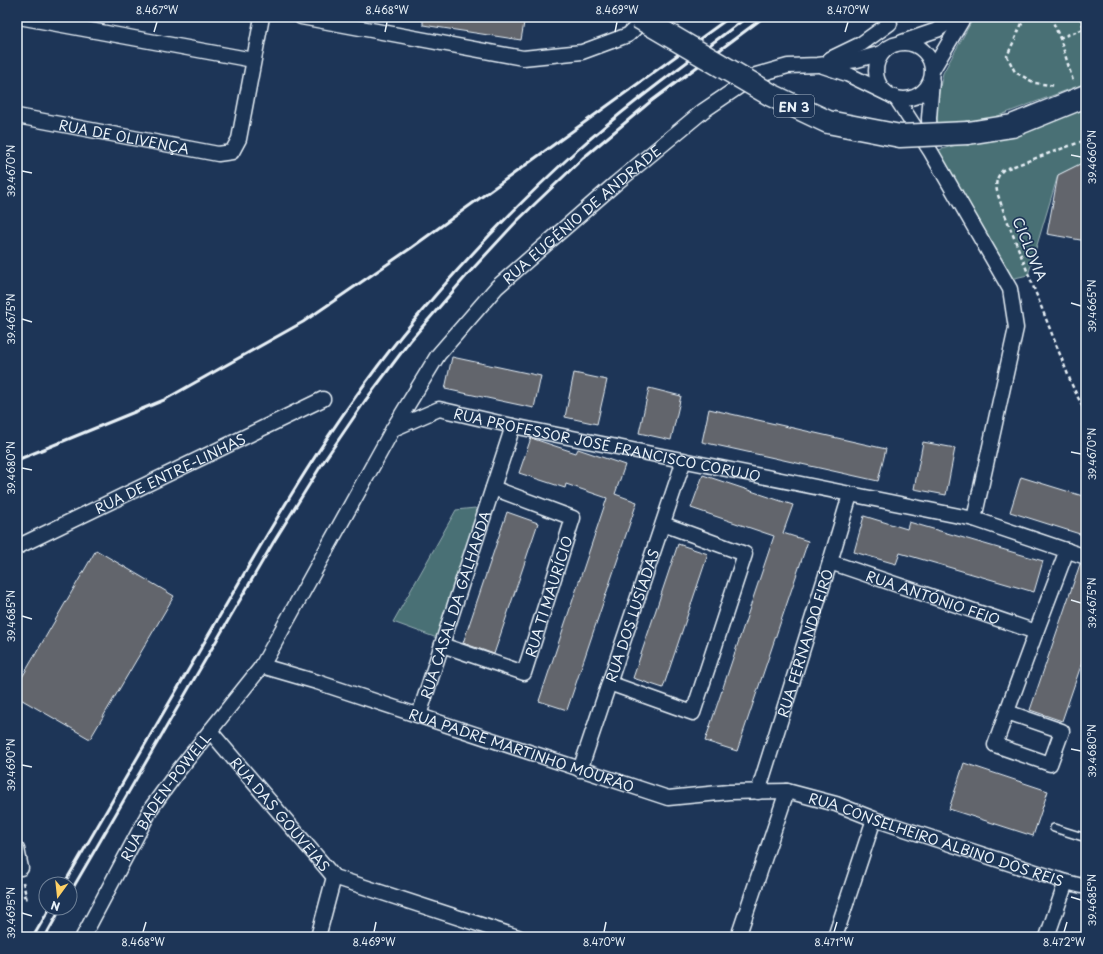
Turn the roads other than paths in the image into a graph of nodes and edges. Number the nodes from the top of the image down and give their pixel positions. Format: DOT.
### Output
graph roads {
  1 [pos="19,17"];
  2 [pos="262,17"];
  3 [pos="301,17"];
  4 [pos="638,17"];
  5 [pos="647,17"];
  6 [pos="955,17"];
  7 [pos="964,17"];
  8 [pos="892,20"];
  9 [pos="892,47"];
  10 [pos="253,60"];
  11 [pos="818,64"];
  12 [pos="933,74"];
  13 [pos="1078,88"];
  14 [pos="891,96"];
  15 [pos="17,116"];
  16 [pos="930,152"];
  17 [pos="323,399"];
  18 [pos="513,426"];
  19 [pos="393,429"];
  20 [pos="684,460"];
  21 [pos="493,488"];
  22 [pos="850,495"];
  23 [pos="974,519"];
  24 [pos="663,524"];
  25 [pos="17,547"];
  26 [pos="1067,550"];
  27 [pos="1086,556"];
  28 [pos="830,562"];
  29 [pos="1036,632"];
  30 [pos="442,645"];
  31 [pos="262,666"];
  32 [pos="610,683"];
  33 [pos="1006,712"];
  34 [pos="419,715"];
  35 [pos="210,731"];
  36 [pos="580,770"];
  37 [pos="786,791"];
  38 [pos="758,792"];
  39 [pos="874,819"];
  40 [pos="1054,828"];
  41 [pos="1086,838"];
  42 [pos="17,850"];
  43 [pos="21,868"];
  44 [pos="334,877"];
  45 [pos="1066,882"];
  46 [pos="1086,887"];
  47 [pos="83,937"];
  48 [pos="318,937"];
  49 [pos="518,937"];
  50 [pos="738,937"];
  51 [pos="835,937"];
  52 [pos="1047,937"];
  1 -- 10 [label="street"];
  2 -- 10 [label="street"];
  3 -- 5 [label="street"];
  4 -- 13 [label="main road, EN 3, bridge"];
  6 -- 9 [label="street, RUA EUGÉNIO DE ANDRADE"];
  7 -- 12 [label="street"];
  8 -- 9 [label="street"];
  8 -- 11 [label="street, RUA EUGÉNIO DE ANDRADE"];
  9 -- 11 [label="street, RUA EUGÉNIO DE ANDRADE"];
  9 -- 12 [label="street"];
  9 -- 14 [label="street"];
  10 -- 15 [label="street, RUA DE OLIVENÇA"];
  11 -- 14 [label="street, RUA EUGÉNIO DE ANDRADE"];
  11 -- 19 [label="street, RUA EUGÉNIO DE ANDRADE"];
  12 -- 14 [label="street"];
  12 -- 16 [label="street"];
  14 -- 16 [label="street"];
  16 -- 23 [label="street"];
  17 -- 25 [label="street, RUA DE ENTRE-LINHAS"];
  18 -- 19 [label="street, RUA PROFESSOR JOSÉ FRANCISCO CORUJO"];
  18 -- 20 [label="street, RUA PROFESSOR JOSÉ FRANCISCO CORUJO"];
  18 -- 21 [label="street, RUA CASAL DA GALHARDA"];
  19 -- 31 [label="street"];
  20 -- 22 [label="street, RUA PROFESSOR JOSÉ FRANCISCO CORUJO"];
  20 -- 24 [label="street, RUA DOS LUSÍADAS"];
  21 -- 30 [label="street, RUA CASAL DA GALHARDA"];
  21 -- 30 [label="street, RUA TI MAURÍCIO"];
  22 -- 23 [label="street, RUA PROFESSOR JOSÉ FRANCISCO CORUJO"];
  22 -- 28 [label="street, RUA FERNANDO EIRÓ"];
  23 -- 26 [label="street, RUA PROFESSOR JOSÉ FRANCISCO CORUJO"];
  24 -- 32 [label="street, RUA DOS LUSÍADAS"];
  24 -- 32 [label="street"];
  26 -- 27 [label="street, RUA PROFESSOR JOSÉ FRANCISCO CORUJO"];
  26 -- 29 [label="street"];
  28 -- 29 [label="street, RUA ANTÓNIO FEIO"];
  28 -- 38 [label="street, RUA FERNANDO EIRÓ"];
  29 -- 33 [label="street"];
  30 -- 34 [label="street, RUA CASAL DA GALHARDA"];
  31 -- 34 [label="street, RUA PADRE MARTINHO MOURÃO"];
  31 -- 35 [label="street, RUA BADEN-POWELL"];
  32 -- 36 [label="street, RUA DOS LUSÍADAS"];
  33 -- 33 [label="street"];
  34 -- 36 [label="street, RUA PADRE MARTINHO MOURÃO"];
  35 -- 44 [label="street, RUA DAS GOUVEIAS"];
  35 -- 47 [label="street, RUA BADEN-POWELL"];
  36 -- 38 [label="street, RUA PADRE MARTINHO MOURÃO"];
  37 -- 38 [label="street, RUA PADRE MARTINHO MOURÃO"];
  37 -- 39 [label="street, RUA CONSELHEIRO ALBINO DOS REIS"];
  37 -- 50 [label="street"];
  39 -- 45 [label="street, RUA CONSELHEIRO ALBINO DOS REIS"];
  39 -- 51 [label="street"];
  40 -- 41 [label="lane"];
  42 -- 43 [label="street"];
  44 -- 48 [label="street"];
  44 -- 49 [label="street, RUA DAS GOUVEIAS"];
  45 -- 46 [label="street, RUA CONSELHEIRO ALBINO DOS REIS"];
  45 -- 52 [label="street"];
}
